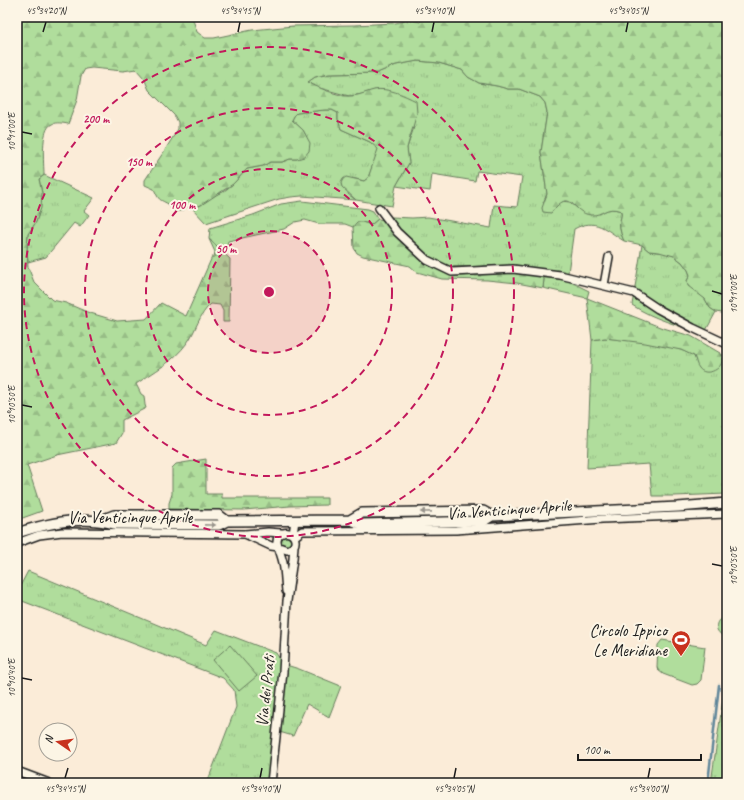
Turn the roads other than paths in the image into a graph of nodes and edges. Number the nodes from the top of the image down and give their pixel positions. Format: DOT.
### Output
graph roads {
  1 [pos="379,208"];
  2 [pos="609,257"];
  3 [pos="604,286"];
  4 [pos="727,344"];
  5 [pos="727,503"];
  6 [pos="727,514"];
  7 [pos="295,520"];
  8 [pos="280,521"];
  9 [pos="17,533"];
  10 [pos="282,533"];
  11 [pos="245,534"];
  12 [pos="294,536"];
  13 [pos="17,543"];
  14 [pos="294,546"];
  15 [pos="279,547"];
  16 [pos="287,602"];
  17 [pos="17,770"];
  18 [pos="49,783"];
  19 [pos="271,783"];
  1 -- 3 [label="street"];
  2 -- 3 [label="street"];
  3 -- 4 [label="street"];
  5 -- 7 [label="street, Via Venticinque Aprile"];
  6 -- 12 [label="street, Via Venticinque Aprile"];
  7 -- 8 [label="street, Via Venticinque Aprile"];
  7 -- 12 [label="street, Via dei Prati"];
  8 -- 9 [label="street, Via Venticinque Aprile"];
  8 -- 10 [label="street, Via dei Prati"];
  10 -- 11 [label="street, Via Venticinque Aprile"];
  10 -- 12 [label="street"];
  10 -- 15 [label="street, Via dei Prati"];
  11 -- 13 [label="street, Via Venticinque Aprile"];
  11 -- 15 [label="street, Via Venticinque Aprile"];
  12 -- 14 [label="street, Via dei Prati"];
  14 -- 15 [label="street"];
  14 -- 16 [label="street, Via dei Prati"];
  15 -- 16 [label="street, Via dei Prati"];
  16 -- 19 [label="street, Via dei Prati"];
  17 -- 18 [label="street"];
}
